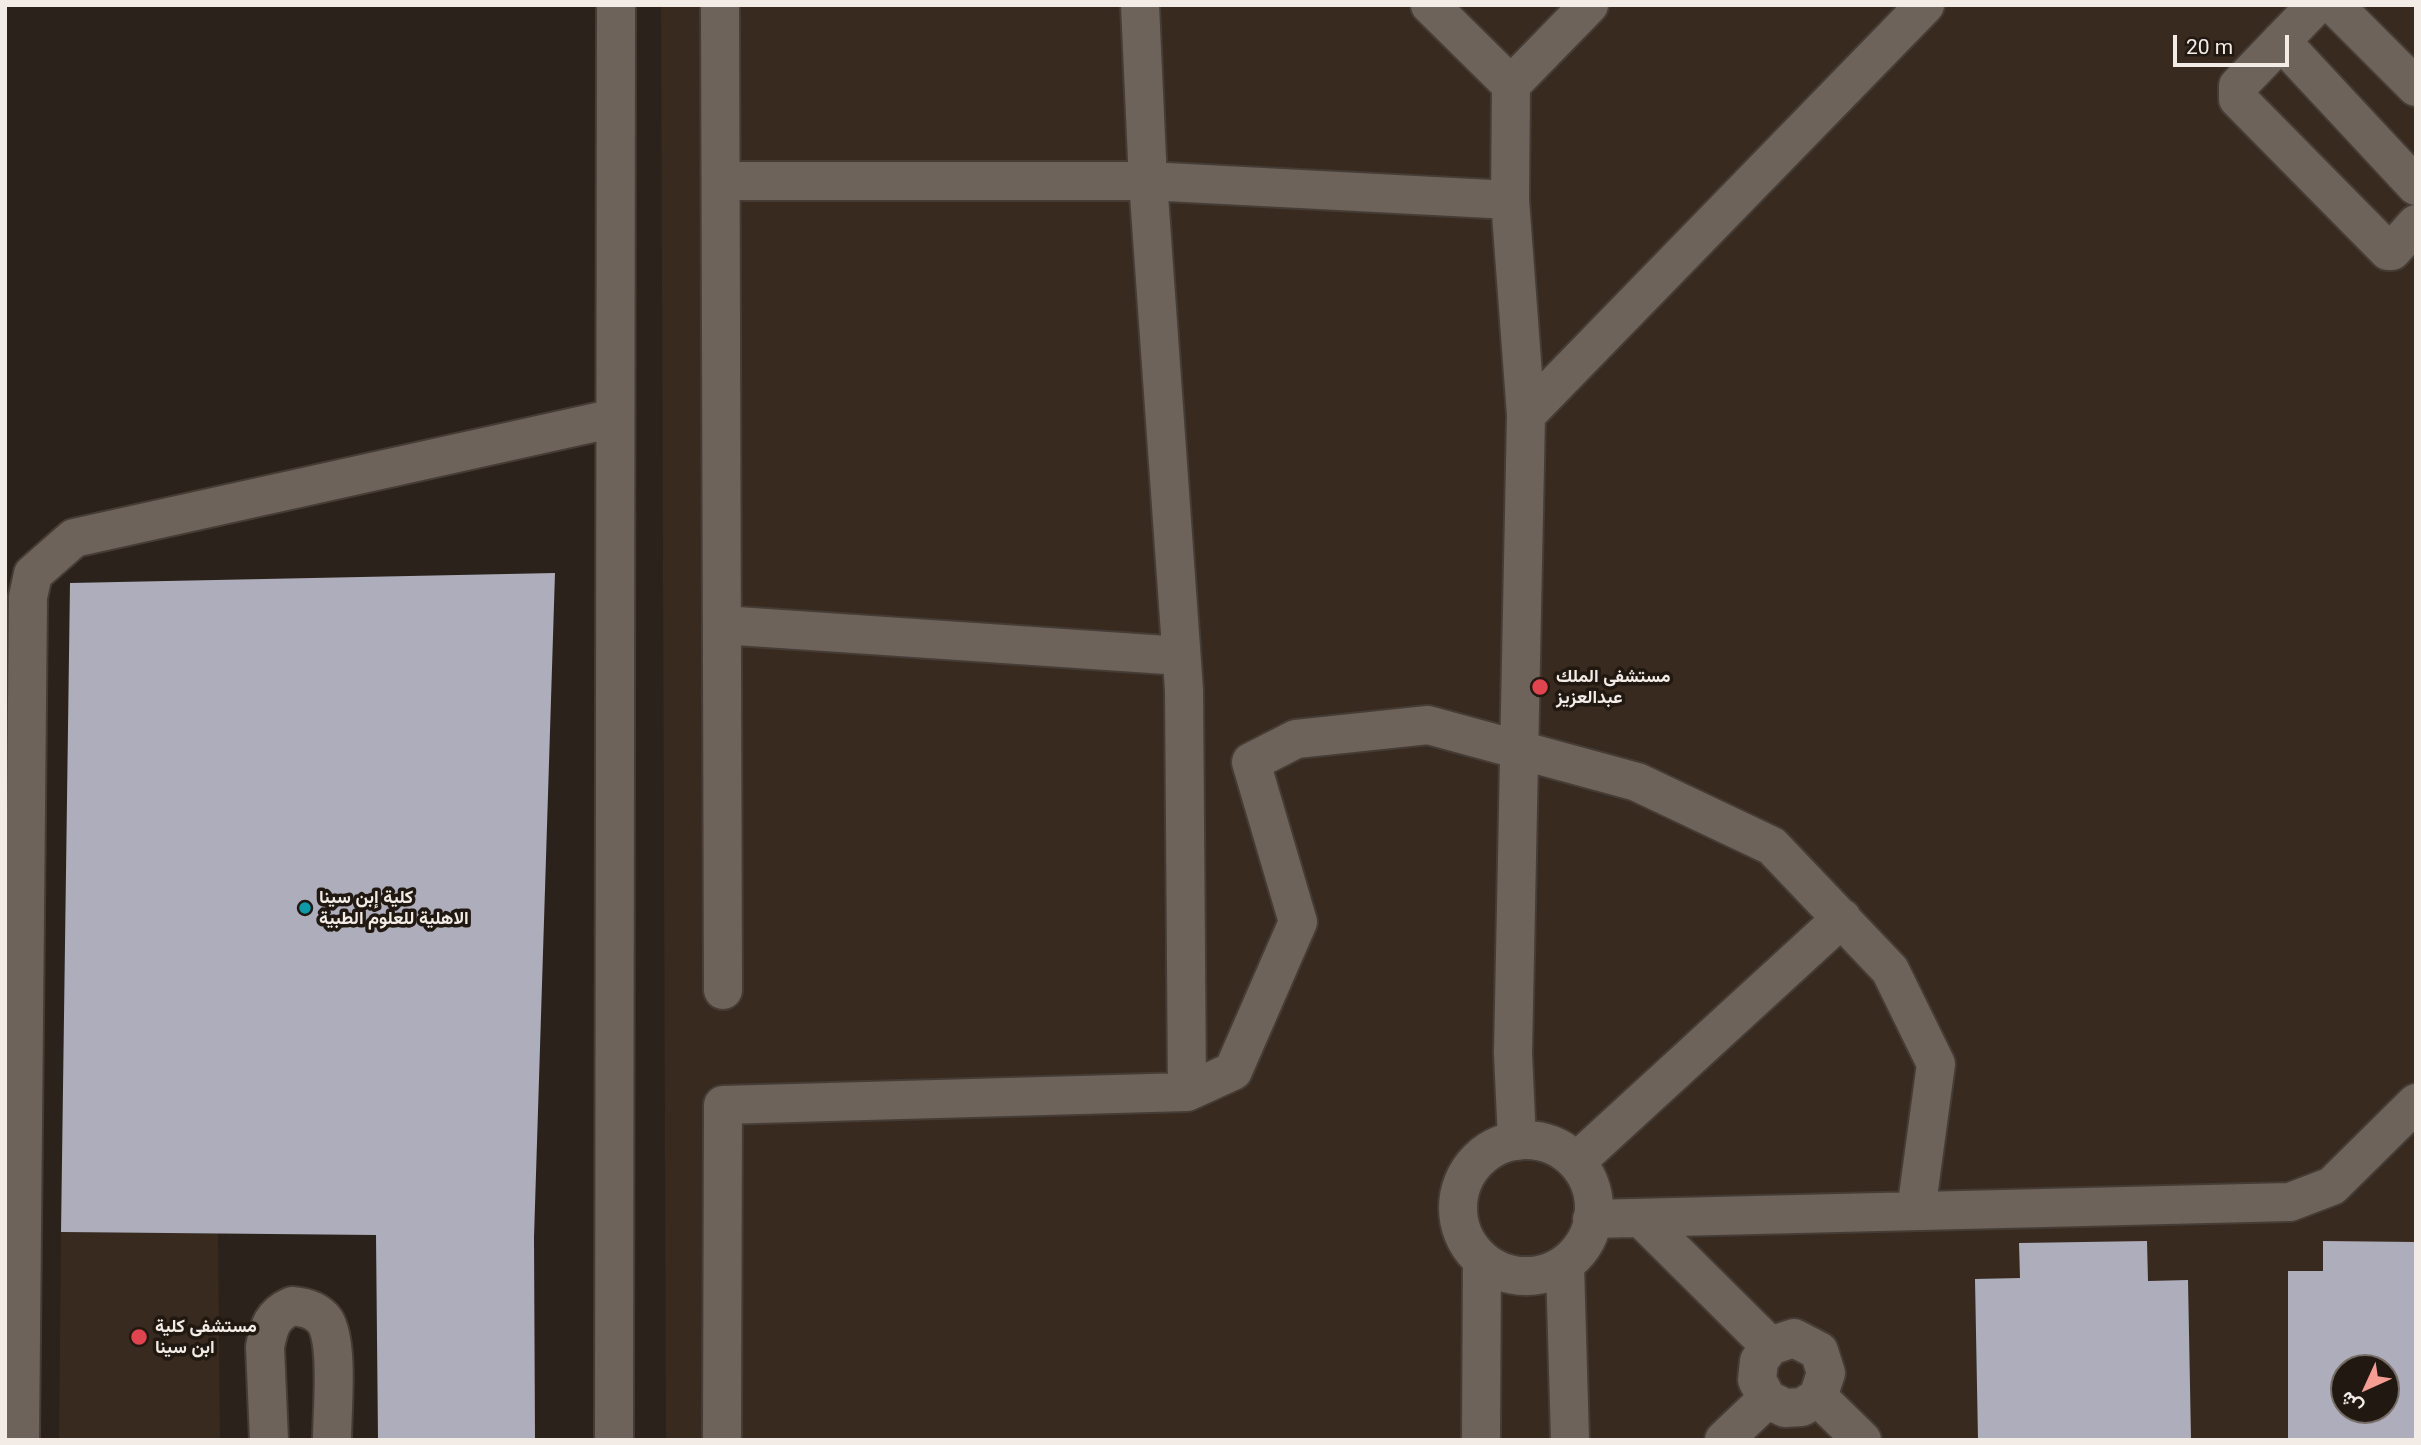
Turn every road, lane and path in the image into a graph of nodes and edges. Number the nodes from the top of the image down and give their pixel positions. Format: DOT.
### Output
graph roads {
  1 [pos="616,5"];
  2 [pos="720,5"];
  3 [pos="1140,5"];
  4 [pos="1430,5"];
  5 [pos="1589,5"];
  6 [pos="1925,5"];
  7 [pos="2316,5"];
  8 [pos="2334,5"];
  9 [pos="2281,41"];
  10 [pos="1511,85"];
  11 [pos="2416,88"];
  12 [pos="721,181"];
  13 [pos="1148,181"];
  14 [pos="2416,186"];
  15 [pos="1510,200"];
  16 [pos="2416,224"];
  17 [pos="1526,415"];
  18 [pos="615,418"];
  19 [pos="722,625"];
  20 [pos="1181,656"];
  21 [pos="1520,750"];
  22 [pos="1842,918"];
  23 [pos="723,990"];
  24 [pos="1187,1092"];
  25 [pos="2416,1103"];
  26 [pos="1517,1141"];
  27 [pos="1576,1162"];
  28 [pos="1916,1211"];
  29 [pos="1641,1218"];
  30 [pos="1592,1219"];
  31 [pos="1482,1261"];
  32 [pos="1565,1266"];
  33 [pos="1770,1346"];
  34 [pos="1818,1397"];
  35 [pos="1767,1399"];
  36 [pos="20,1440"];
  37 [pos="269,1440"];
  38 [pos="332,1440"];
  39 [pos="614,1440"];
  40 [pos="722,1440"];
  41 [pos="1481,1440"];
  42 [pos="1570,1440"];
  43 [pos="1724,1440"];
  44 [pos="1862,1440"];
  1 -- 18 [label="street"];
  2 -- 12 [label="street"];
  3 -- 13 [label="street"];
  4 -- 10 [label="street"];
  5 -- 10 [label="street"];
  6 -- 17 [label="street"];
  7 -- 9 [label="street"];
  8 -- 11 [label="street"];
  9 -- 14 [label="street"];
  9 -- 16 [label="street"];
  10 -- 15 [label="street"];
  12 -- 13 [label="street"];
  12 -- 19 [label="street"];
  13 -- 15 [label="street"];
  13 -- 20 [label="street"];
  15 -- 17 [label="street"];
  17 -- 21 [label="street"];
  18 -- 36 [label="street"];
  18 -- 39 [label="street"];
  19 -- 20 [label="street"];
  19 -- 23 [label="street"];
  20 -- 24 [label="street"];
  21 -- 22 [label="street"];
  21 -- 24 [label="street"];
  21 -- 26 [label="street"];
  22 -- 27 [label="street"];
  22 -- 28 [label="street"];
  24 -- 40 [label="street"];
  25 -- 28 [label="street"];
  26 -- 27 [label="street"];
  26 -- 31 [label="street"];
  27 -- 30 [label="street"];
  28 -- 29 [label="street"];
  29 -- 30 [label="street"];
  29 -- 33 [label="street"];
  30 -- 32 [label="street"];
  31 -- 32 [label="street"];
  31 -- 41 [label="street"];
  32 -- 42 [label="street"];
  33 -- 34 [label="street"];
  33 -- 35 [label="street"];
  34 -- 35 [label="street"];
  34 -- 44 [label="street"];
  35 -- 43 [label="street"];
  37 -- 38 [label="street"];
}
